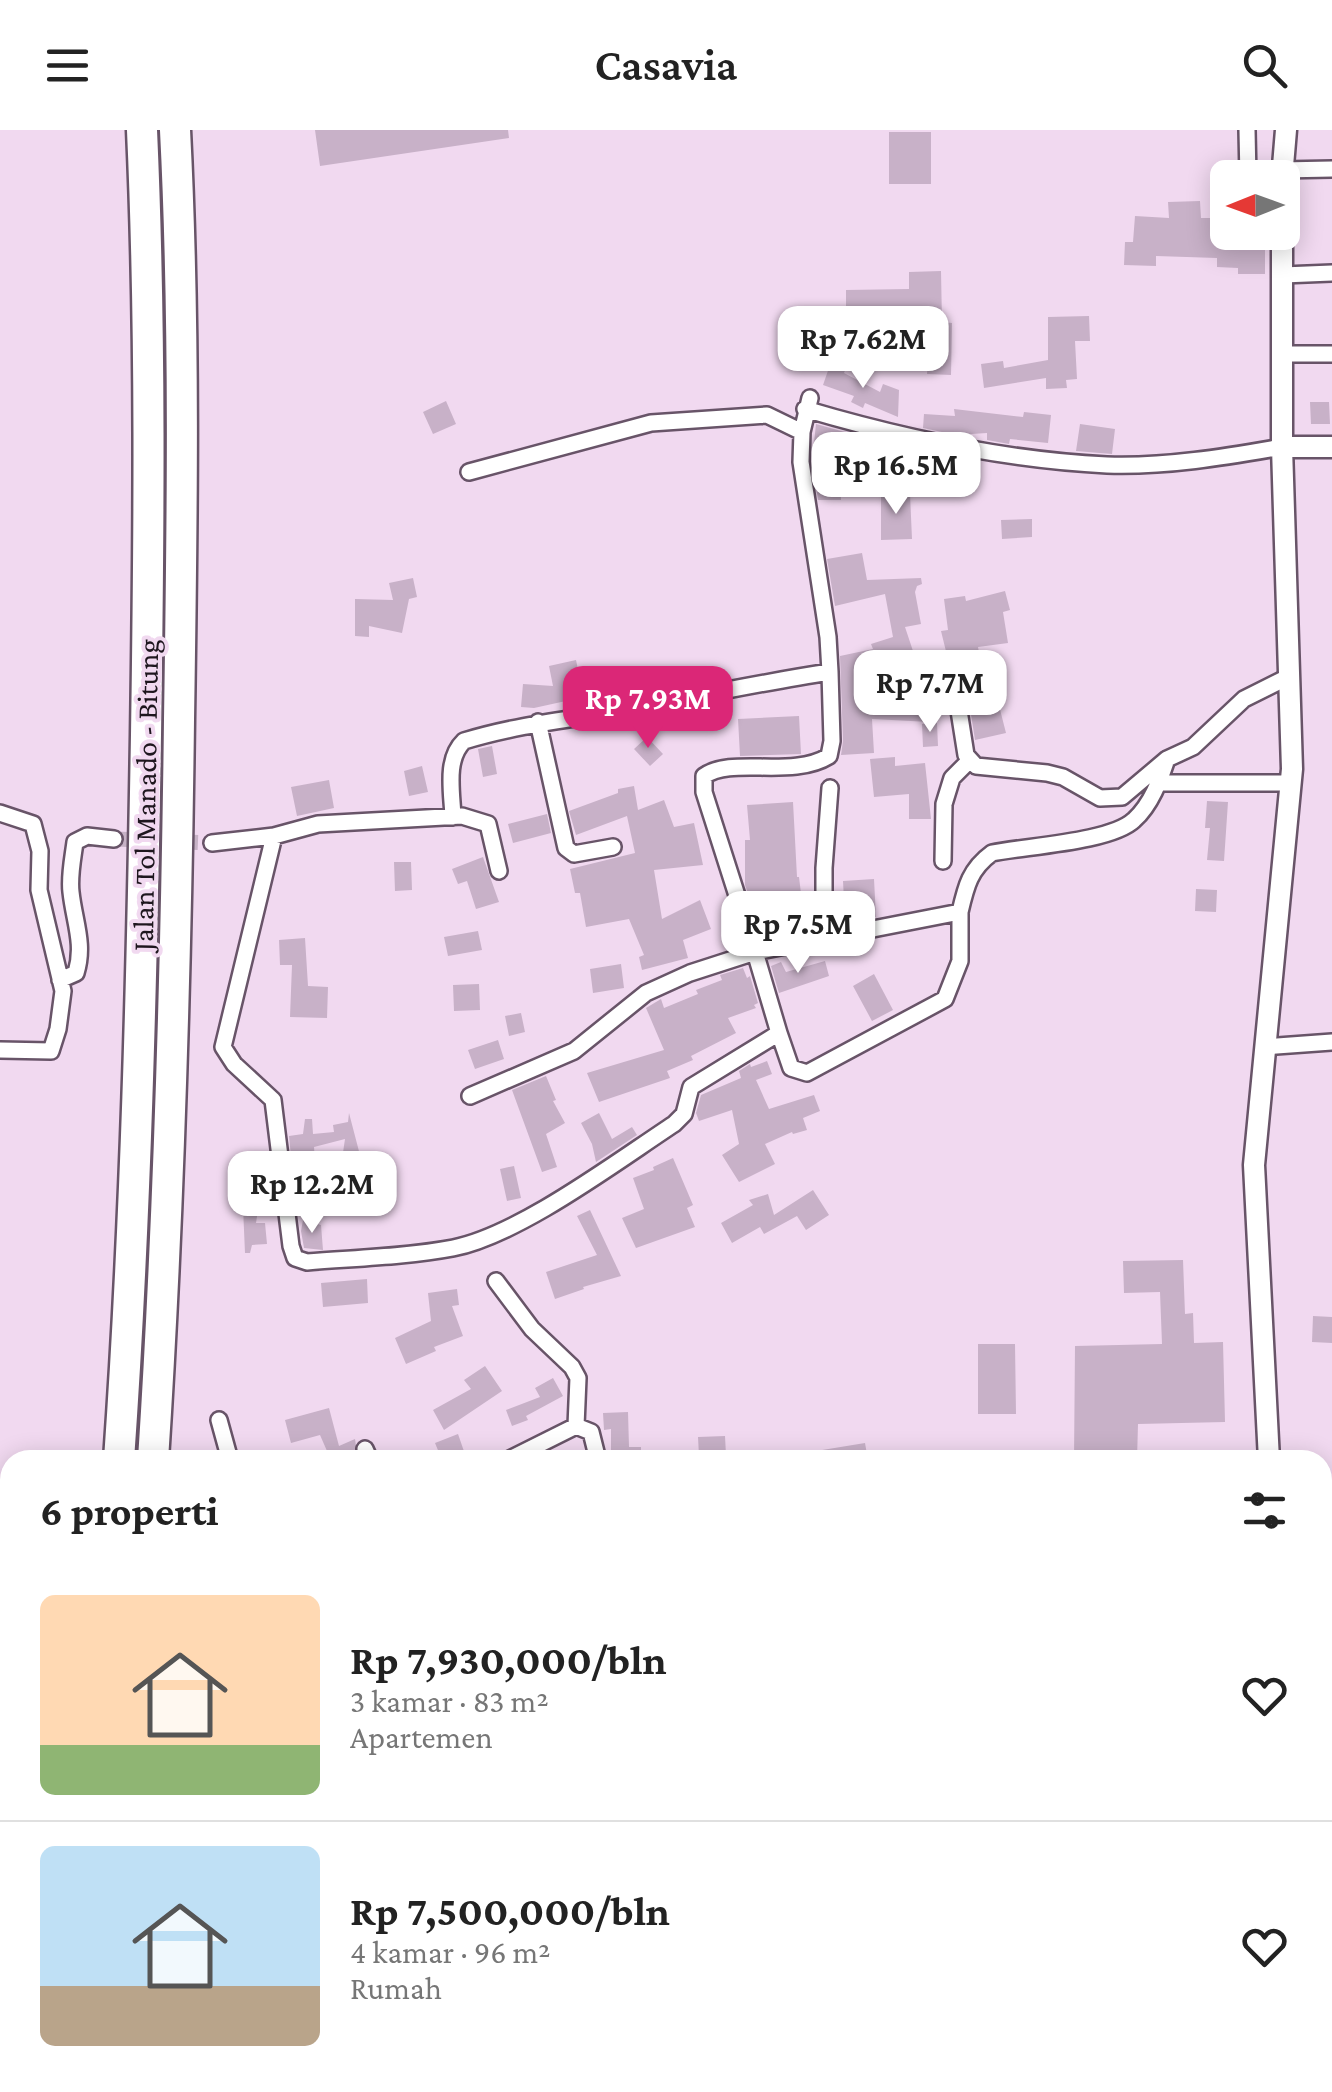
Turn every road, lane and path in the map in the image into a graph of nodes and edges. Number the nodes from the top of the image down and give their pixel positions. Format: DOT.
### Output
graph roads {
  1 [pos="142,130"];
  2 [pos="175,130"];
  3 [pos="1247,130"];
  4 [pos="1286,130"];
  5 [pos="1248,160"];
  6 [pos="1283,160"];
  7 [pos="1332,169"];
  8 [pos="1300,172"];
  9 [pos="1282,250"];
  10 [pos="1332,273"];
  11 [pos="1283,275"];
  12 [pos="1282,354"];
  13 [pos="1332,354"];
  14 [pos="802,432"];
  15 [pos="1282,447"];
  16 [pos="1332,448"];
  17 [pos="470,472"];
  18 [pos="830,672"];
  19 [pos="1290,676"];
  20 [pos="957,698"];
  21 [pos="538,722"];
  22 [pos="1167,759"];
  23 [pos="969,761"];
  24 [pos="1290,783"];
  25 [pos="1158,784"];
  26 [pos="830,788"];
  27 [pos="0,813"];
  28 [pos="453,817"];
  29 [pos="274,836"];
  30 [pos="114,839"];
  31 [pos="212,843"];
  32 [pos="613,847"];
  33 [pos="943,861"];
  34 [pos="499,871"];
  35 [pos="960,912"];
  36 [pos="824,938"];
  37 [pos="755,952"];
  38 [pos="60,980"];
  39 [pos="779,1033"];
  40 [pos="1332,1042"];
  41 [pos="1264,1047"];
  42 [pos="0,1050"];
  43 [pos="470,1096"];
  44 [pos="496,1281"];
  45 [pos="219,1420"];
  46 [pos="576,1426"];
  47 [pos="121,1450"];
  48 [pos="154,1450"];
  49 [pos="227,1450"];
  50 [pos="528,1450"];
  51 [pos="596,1450"];
  52 [pos="1268,1450"];
  1 -- 47 [label="highway, Jalan Tol Manado - Bitung"];
  2 -- 48 [label="highway, Jalan Tol Manado - Bitung"];
  3 -- 5 [label="street"];
  4 -- 6 [label="street"];
  7 -- 8 [label="street"];
  9 -- 11 [label="street"];
  10 -- 11 [label="street"];
  11 -- 12 [label="street"];
  12 -- 13 [label="street"];
  12 -- 15 [label="street"];
  14 -- 15 [label="street"];
  14 -- 17 [label="street"];
  14 -- 18 [label="street"];
  15 -- 16 [label="street"];
  15 -- 19 [label="street"];
  18 -- 21 [label="street"];
  18 -- 37 [label="street"];
  19 -- 22 [label="street"];
  19 -- 24 [label="street"];
  20 -- 23 [label="street"];
  21 -- 28 [label="street"];
  21 -- 32 [label="street"];
  22 -- 23 [label="street"];
  22 -- 25 [label="street"];
  23 -- 33 [label="street"];
  24 -- 25 [label="street"];
  24 -- 41 [label="street"];
  25 -- 35 [label="street"];
  26 -- 36 [label="street"];
  27 -- 38 [label="street"];
  28 -- 29 [label="street"];
  28 -- 34 [label="street"];
  29 -- 31 [label="street"];
  29 -- 39 [label="street"];
  30 -- 38 [label="street"];
  35 -- 36 [label="street"];
  35 -- 39 [label="street"];
  36 -- 37 [label="street"];
  37 -- 39 [label="street"];
  37 -- 43 [label="street"];
  38 -- 42 [label="street"];
  40 -- 41 [label="street"];
  41 -- 52 [label="street"];
  44 -- 46 [label="street"];
  45 -- 49 [label="street"];
  46 -- 50 [label="street"];
  46 -- 51 [label="street"];
}
